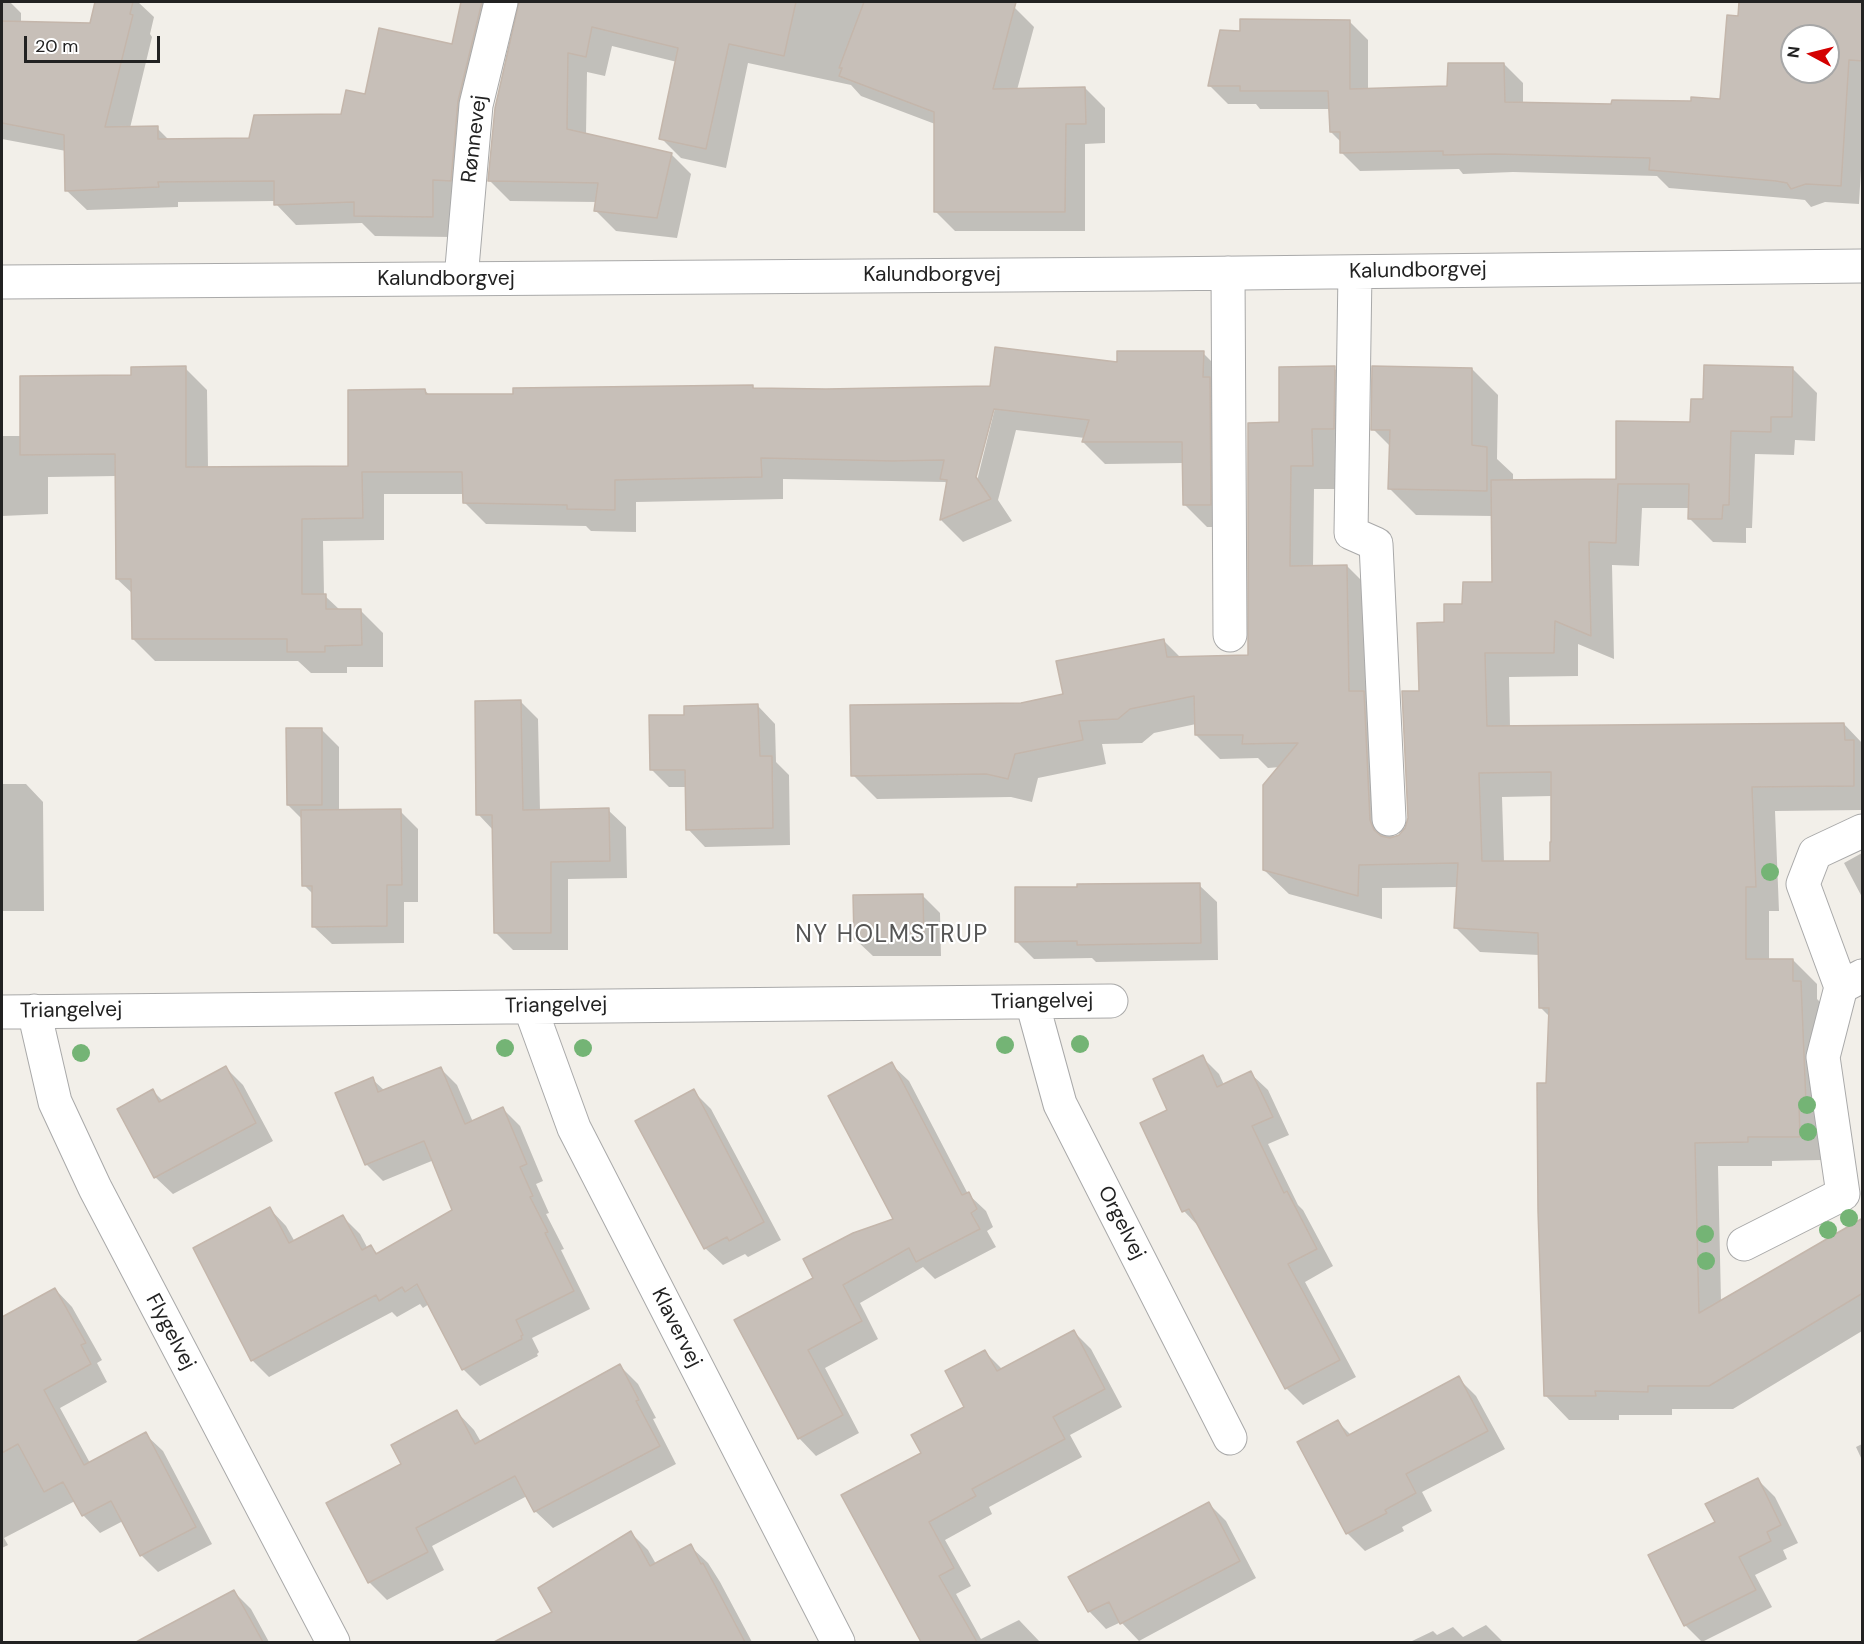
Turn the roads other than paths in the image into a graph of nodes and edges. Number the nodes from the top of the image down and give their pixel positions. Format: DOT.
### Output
graph roads {
  1 [pos="501,2"];
  2 [pos="1863,266"];
  3 [pos="1355,272"];
  4 [pos="1228,273"];
  5 [pos="460,279"];
  6 [pos="2,282"];
  7 [pos="1230,635"];
  8 [pos="1389,819"];
  9 [pos="1863,831"];
  10 [pos="1852,982"];
  11 [pos="1112,1001"];
  12 [pos="1032,1002"];
  13 [pos="530,1006"];
  14 [pos="33,1011"];
  15 [pos="2,1012"];
  16 [pos="1744,1244"];
  17 [pos="1230,1437"];
  18 [pos="333,1642"];
  19 [pos="838,1642"];
  1 -- 5 [label="street, Rønnevej"];
  2 -- 3 [label="street, Kalundborgvej"];
  3 -- 4 [label="street, Kalundborgvej"];
  3 -- 8 [label="street"];
  4 -- 5 [label="street, Kalundborgvej"];
  4 -- 7 [label="street"];
  5 -- 6 [label="street, Kalundborgvej"];
  9 -- 10 [label="street"];
  10 -- 16 [label="street"];
  11 -- 12 [label="street, Triangelvej"];
  12 -- 13 [label="street, Triangelvej"];
  12 -- 17 [label="street, Orgelvej"];
  13 -- 14 [label="street, Triangelvej"];
  13 -- 19 [label="street, Klavervej"];
  14 -- 15 [label="street, Triangelvej"];
  14 -- 18 [label="street, Flygelvej"];
}
